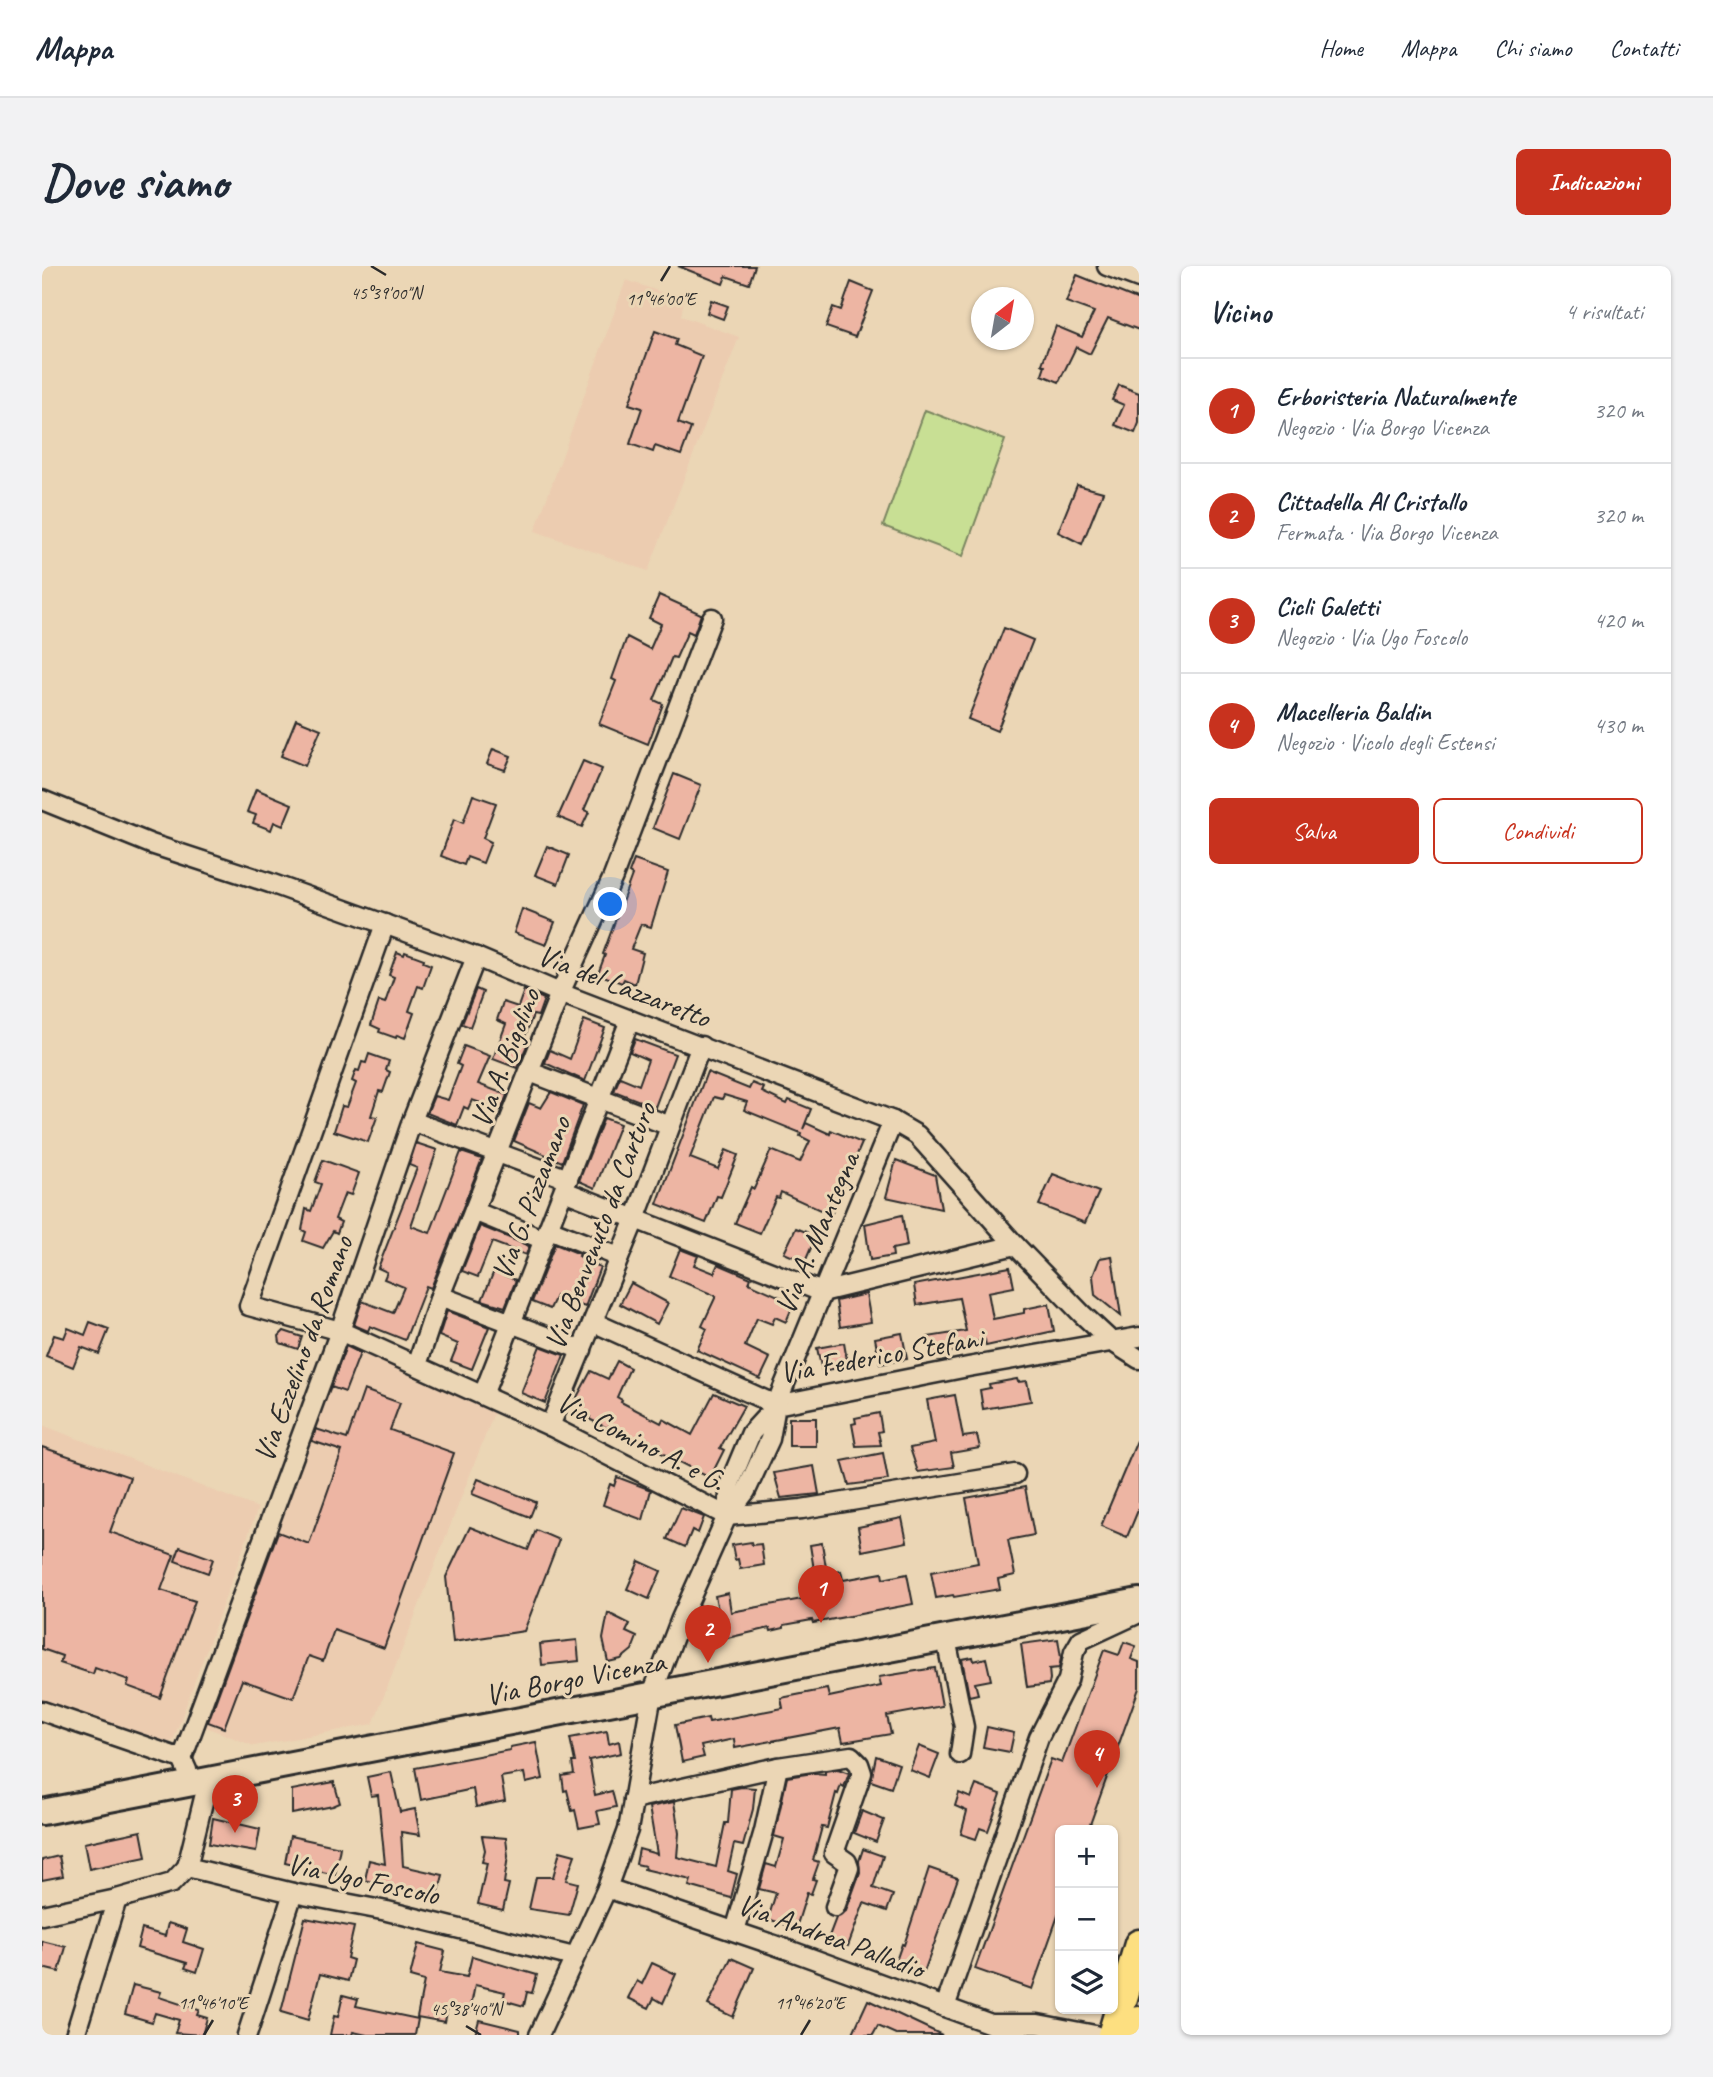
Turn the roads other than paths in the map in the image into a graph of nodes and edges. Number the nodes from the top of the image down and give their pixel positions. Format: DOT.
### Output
graph roads {
  1 [pos="1107,266"];
  2 [pos="1132,273"];
  3 [pos="712,618"];
  4 [pos="42,800"];
  5 [pos="385,924"];
  6 [pos="476,957"];
  7 [pos="560,993"];
  8 [pos="630,1020"];
  9 [pos="701,1046"];
  10 [pos="530,1072"];
  11 [pos="599,1098"];
  12 [pos="412,1121"];
  13 [pos="893,1121"];
  14 [pos="670,1126"];
  15 [pos="498,1153"];
  16 [pos="566,1185"];
  17 [pos="474,1211"];
  18 [pos="635,1219"];
  19 [pos="547,1234"];
  20 [pos="1015,1245"];
  21 [pos="619,1257"];
  22 [pos="822,1292"];
  23 [pos="440,1296"];
  24 [pos="593,1322"];
  25 [pos="512,1323"];
  26 [pos="340,1331"];
  27 [pos="1139,1337"];
  28 [pos="1111,1341"];
  29 [pos="582,1350"];
  30 [pos="1139,1359"];
  31 [pos="417,1365"];
  32 [pos="483,1395"];
  33 [pos="776,1405"];
  34 [pos="550,1426"];
  35 [pos="1015,1474"];
  36 [pos="727,1516"];
  37 [pos="1134,1603"];
  38 [pos="946,1639"];
  39 [pos="652,1694"];
  40 [pos="42,1711"];
  41 [pos="960,1754"];
  42 [pos="182,1759"];
  43 [pos="778,1767"];
  44 [pos="202,1781"];
  45 [pos="633,1798"];
  46 [pos="42,1812"];
  47 [pos="187,1867"];
  48 [pos="607,1888"];
  49 [pos="293,1893"];
  50 [pos="117,1899"];
  51 [pos="835,1907"];
  52 [pos="42,1915"];
  53 [pos="735,1931"];
  54 [pos="1139,1944"];
  55 [pos="574,1957"];
  56 [pos="1139,1995"];
  57 [pos="945,2007"];
  58 [pos="1139,2021"];
  59 [pos="1025,2028"];
  60 [pos="75,2035"];
  61 [pos="247,2035"];
  62 [pos="539,2035"];
  63 [pos="1095,2035"];
  64 [pos="1112,2035"];
  65 [pos="1123,2035"];
  66 [pos="1132,2035"];
  1 -- 2 [label="street"];
  3 -- 7 [label="street, Via A. Bigolino"];
  4 -- 5 [label="street, Via del Lazzaretto"];
  5 -- 6 [label="street, Via del Lazzaretto"];
  5 -- 26 [label="street, Via Comino A. e G."];
  6 -- 7 [label="street, Via del Lazzaretto"];
  6 -- 12 [label="street, Via Ezzelino da Romano"];
  7 -- 8 [label="street, Via del Lazzaretto"];
  7 -- 10 [label="street, Via A. Bigolino"];
  8 -- 9 [label="street, Via del Lazzaretto"];
  8 -- 11 [label="street, Via G. Pizzamano"];
  9 -- 13 [label="street, Via del Lazzaretto"];
  9 -- 14 [label="street, Via Benvenuto da Carturo"];
  10 -- 11 [label="street"];
  10 -- 15 [label="street, Via A. Bigolino"];
  11 -- 14 [label="street"];
  11 -- 16 [label="street, Via G. Pizzamano"];
  12 -- 15 [label="street"];
  12 -- 26 [label="street, Via Ezzelino da Romano"];
  13 -- 20 [label="street, Via del Lazzaretto"];
  13 -- 22 [label="street, Via A. Mantegna"];
  14 -- 18 [label="street, Via Benvenuto da Carturo"];
  15 -- 16 [label="street"];
  15 -- 17 [label="street, Via A. Bigolino"];
  16 -- 18 [label="street"];
  16 -- 19 [label="street, Via G. Pizzamano"];
  17 -- 19 [label="street"];
  17 -- 23 [label="street, Via A. Bigolino"];
  18 -- 21 [label="street, Via Benvenuto da Carturo"];
  18 -- 22 [label="street"];
  19 -- 21 [label="street"];
  19 -- 25 [label="street, Via G. Pizzamano"];
  20 -- 22 [label="street"];
  20 -- 28 [label="street, Via del Lazzaretto"];
  21 -- 24 [label="street, Via Benvenuto da Carturo"];
  22 -- 33 [label="street, Via A. Mantegna"];
  23 -- 25 [label="street"];
  23 -- 31 [label="street, Via A. Bigolino"];
  24 -- 29 [label="street, Via Benvenuto da Carturo"];
  24 -- 33 [label="street, Via Federico Stefani"];
  25 -- 29 [label="street"];
  25 -- 32 [label="street, Via G. Pizzamano"];
  26 -- 31 [label="street, Via Comino A. e G."];
  26 -- 42 [label="street, Via Ezzelino da Romano"];
  27 -- 28 [label="street, Via Federico Stefani"];
  28 -- 30 [label="street"];
  28 -- 33 [label="street, Via Federico Stefani"];
  29 -- 34 [label="street, Via Benvenuto da Carturo"];
  31 -- 32 [label="street, Via Comino A. e G."];
  32 -- 34 [label="street, Via Comino A. e G."];
  33 -- 36 [label="street, Via A. Mantegna"];
  34 -- 36 [label="street, Via Comino A. e G."];
  35 -- 36 [label="street, Via Comino A. e G."];
  36 -- 39 [label="street, Via A. Mantegna"];
  37 -- 38 [label="street, Via Borgo Vicenza"];
  37 -- 57 [label="street"];
  38 -- 39 [label="street, Via Borgo Vicenza"];
  38 -- 41 [label="street"];
  39 -- 44 [label="street, Via Borgo Vicenza"];
  39 -- 45 [label="street, Via A. Mantegna"];
  40 -- 42 [label="street"];
  42 -- 44 [label="street"];
  43 -- 45 [label="street"];
  43 -- 51 [label="street"];
  43 -- 53 [label="street"];
  44 -- 46 [label="street, Via Borgo Vicenza"];
  44 -- 47 [label="street"];
  45 -- 48 [label="street, Via A. Mantegna"];
  47 -- 49 [label="street, Via Ugo Foscolo"];
  47 -- 50 [label="street"];
  48 -- 53 [label="street, Via Andrea Palladio"];
  48 -- 55 [label="street, Via A. Mantegna"];
  49 -- 55 [label="street, Via Ugo Foscolo"];
  49 -- 61 [label="street"];
  50 -- 52 [label="street"];
  50 -- 60 [label="street"];
  53 -- 57 [label="street, Via Andrea Palladio"];
  54 -- 64 [label="main road"];
  55 -- 62 [label="street, Via A. Mantegna"];
  56 -- 65 [label="main road"];
  57 -- 59 [label="street, Via Andrea Palladio"];
  58 -- 66 [label="main road"];
  59 -- 63 [label="street, Via Andrea Palladio"];
}
